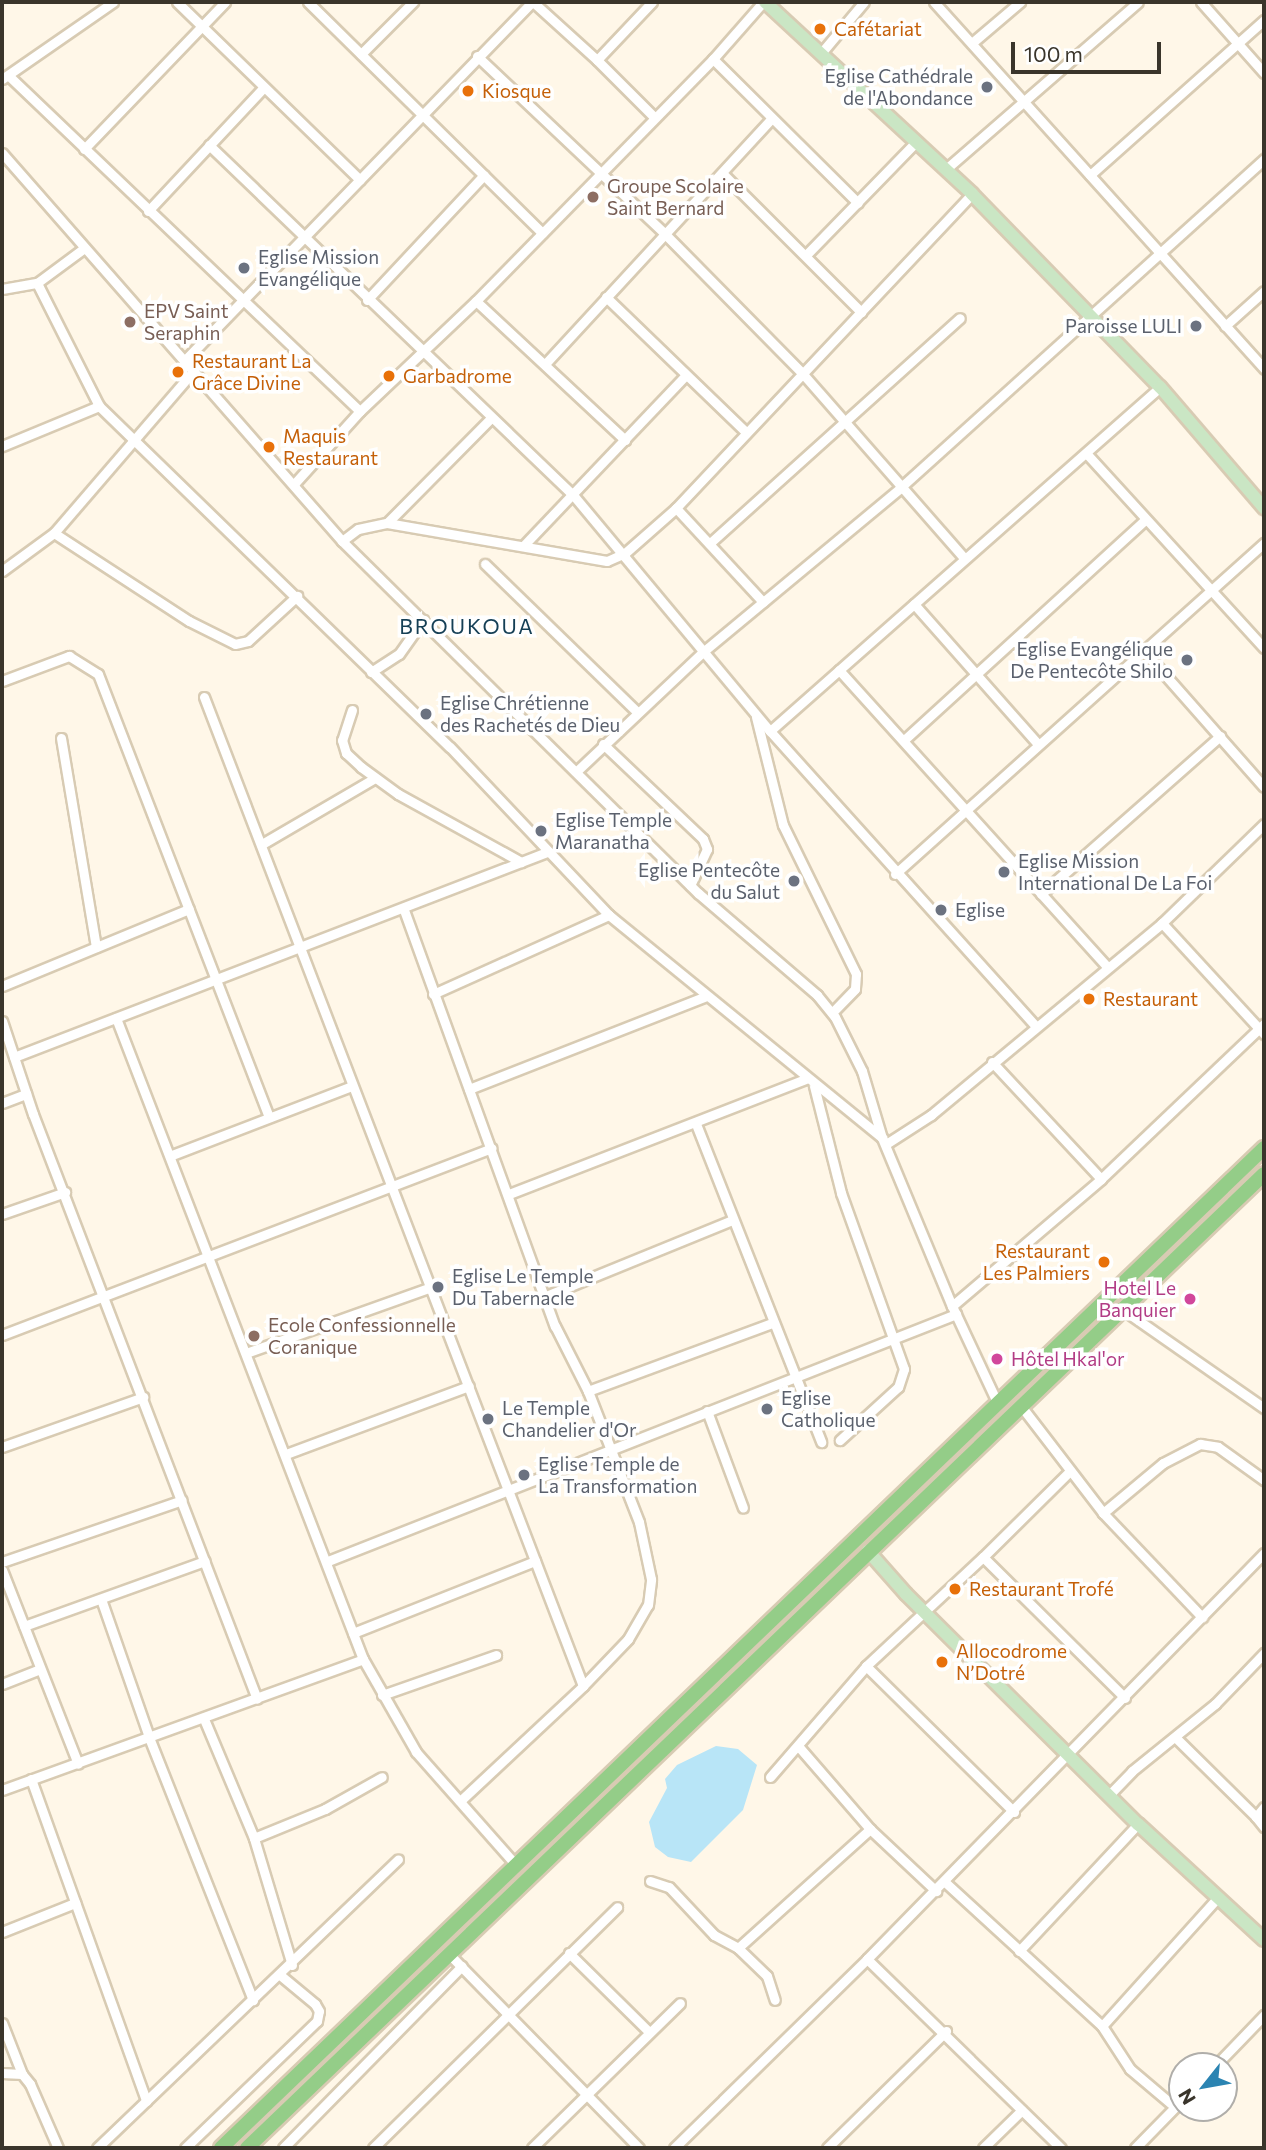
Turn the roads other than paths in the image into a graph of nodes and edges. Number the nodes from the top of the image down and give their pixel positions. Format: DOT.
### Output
graph roads {
  1 [pos="113,2"];
  2 [pos="177,2"];
  3 [pos="225,2"];
  4 [pos="308,2"];
  5 [pos="413,2"];
  6 [pos="533,2"];
  7 [pos="652,2"];
  8 [pos="764,2"];
  9 [pos="864,2"];
  10 [pos="934,2"];
  11 [pos="1020,2"];
  12 [pos="1138,2"];
  13 [pos="1201,2"];
  14 [pos="1264,20"];
  15 [pos="202,27"];
  16 [pos="973,43"];
  17 [pos="1239,44"];
  18 [pos="822,52"];
  19 [pos="361,54"];
  20 [pos="477,56"];
  21 [pos="713,59"];
  22 [pos="597,60"];
  23 [pos="1264,73"];
  24 [pos="6,78"];
  25 [pos="263,88"];
  26 [pos="1025,102"];
  27 [pos="421,114"];
  28 [pos="654,117"];
  29 [pos="771,119"];
  30 [pos="917,141"];
  31 [pos="209,145"];
  32 [pos="84,149"];
  33 [pos="2,153"];
  34 [pos="1264,159"];
  35 [pos="946,169"];
  36 [pos="600,172"];
  37 [pos="722,173"];
  38 [pos="484,175"];
  39 [pos="1090,175"];
  40 [pos="360,180"];
  41 [pos="972,194"];
  42 [pos="858,203"];
  43 [pos="148,211"];
  44 [pos="542,233"];
  45 [pos="665,234"];
  46 [pos="304,239"];
  47 [pos="83,249"];
  48 [pos="1161,253"];
  49 [pos="806,255"];
  50 [pos="37,283"];
  51 [pos="2,289"];
  52 [pos="1264,291"];
  53 [pos="606,297"];
  54 [pos="243,300"];
  55 [pos="366,300"];
  56 [pos="476,301"];
  57 [pos="861,312"];
  58 [pos="1090,315"];
  59 [pos="960,318"];
  60 [pos="1226,326"];
  61 [pos="423,352"];
  62 [pos="186,359"];
  63 [pos="545,364"];
  64 [pos="195,369"];
  65 [pos="1264,369"];
  66 [pos="686,374"];
  67 [pos="803,374"];
  68 [pos="1160,387"];
  69 [pos="99,406"];
  70 [pos="360,411"];
  71 [pos="491,418"];
  72 [pos="844,419"];
  73 [pos="746,432"];
  74 [pos="136,440"];
  75 [pos="625,440"];
  76 [pos="2,446"];
  77 [pos="1086,453"];
  78 [pos="294,484"];
  79 [pos="900,488"];
  80 [pos="573,496"];
  81 [pos="676,508"];
  82 [pos="1264,508"];
  83 [pos="1146,520"];
  84 [pos="387,523"];
  85 [pos="54,534"];
  86 [pos="342,541"];
  87 [pos="710,543"];
  88 [pos="1264,543"];
  89 [pos="525,544"];
  90 [pos="625,553"];
  91 [pos="962,558"];
  92 [pos="485,564"];
  93 [pos="2,571"];
  94 [pos="1211,590"];
  95 [pos="297,596"];
  96 [pos="763,602"];
  97 [pos="914,604"];
  98 [pos="423,620"];
  99 [pos="1264,648"];
  100 [pos="704,651"];
  101 [pos="1144,651"];
  102 [pos="839,670"];
  103 [pos="371,671"];
  104 [pos="977,674"];
  105 [pos="2,681"];
  106 [pos="204,697"];
  107 [pos="352,710"];
  108 [pos="637,712"];
  109 [pos="754,712"];
  110 [pos="770,731"];
  111 [pos="1220,736"];
  112 [pos="61,738"];
  113 [pos="904,740"];
  114 [pos="1037,743"];
  115 [pos="603,744"];
  116 [pos="578,770"];
  117 [pos="375,778"];
  118 [pos="1264,786"];
  119 [pos="965,807"];
  120 [pos="1264,824"];
  121 [pos="262,844"];
  122 [pos="547,852"];
  123 [pos="521,862"];
  124 [pos="895,874"];
  125 [pos="690,885"];
  126 [pos="1041,894"];
  127 [pos="189,909"];
  128 [pos="404,910"];
  129 [pos="609,915"];
  130 [pos="1161,923"];
  131 [pos="303,946"];
  132 [pos="96,947"];
  133 [pos="1108,967"];
  134 [pos="215,978"];
  135 [pos="2,986"];
  136 [pos="433,994"];
  137 [pos="706,996"];
  138 [pos="832,1013"];
  139 [pos="116,1018"];
  140 [pos="2,1021"];
  141 [pos="1035,1024"];
  142 [pos="1262,1029"];
  143 [pos="14,1056"];
  144 [pos="992,1062"];
  145 [pos="806,1079"];
  146 [pos="352,1086"];
  147 [pos="814,1086"];
  148 [pos="470,1089"];
  149 [pos="26,1094"];
  150 [pos="2,1103"];
  151 [pos="269,1117"];
  152 [pos="696,1125"];
  153 [pos="884,1141"];
  154 [pos="1264,1148"];
  155 [pos="492,1149"];
  156 [pos="172,1155"];
  157 [pos="1264,1174"];
  158 [pos="1101,1179"];
  159 [pos="392,1187"];
  160 [pos="65,1192"];
  161 [pos="509,1194"];
  162 [pos="2,1214"];
  163 [pos="732,1220"];
  164 [pos="209,1254"];
  165 [pos="430,1287"];
  166 [pos="105,1296"];
  167 [pos="546,1296"];
  168 [pos="1122,1309"];
  169 [pos="953,1310"];
  170 [pos="772,1323"];
  171 [pos="2,1335"];
  172 [pos="894,1336"];
  173 [pos="246,1353"];
  174 [pos="798,1378"];
  175 [pos="469,1386"];
  176 [pos="589,1391"];
  177 [pos="143,1397"];
  178 [pos="997,1402"];
  179 [pos="1021,1406"];
  180 [pos="1264,1408"];
  181 [pos="706,1411"];
  182 [pos="841,1440"];
  183 [pos="821,1442"];
  184 [pos="2,1447"];
  185 [pos="610,1448"];
  186 [pos="286,1454"];
  187 [pos="1068,1472"];
  188 [pos="1264,1480"];
  189 [pos="507,1489"];
  190 [pos="182,1500"];
  191 [pos="743,1508"];
  192 [pos="1103,1513"];
  193 [pos="869,1551"];
  194 [pos="1264,1553"];
  195 [pos="983,1557"];
  196 [pos="205,1561"];
  197 [pos="328,1561"];
  198 [pos="535,1561"];
  199 [pos="2,1562"];
  200 [pos="2,1570"];
  201 [pos="101,1599"];
  202 [pos="922,1610"];
  203 [pos="1202,1618"];
  204 [pos="24,1626"];
  205 [pos="354,1633"];
  206 [pos="1264,1653"];
  207 [pos="496,1655"];
  208 [pos="363,1658"];
  209 [pos="866,1666"];
  210 [pos="40,1669"];
  211 [pos="2,1684"];
  212 [pos="583,1686"];
  213 [pos="382,1695"];
  214 [pos="1125,1698"];
  215 [pos="257,1699"];
  216 [pos="204,1719"];
  217 [pos="1176,1738"];
  218 [pos="150,1740"];
  219 [pos="799,1747"];
  220 [pos="1070,1756"];
  221 [pos="78,1764"];
  222 [pos="382,1777"];
  223 [pos="770,1777"];
  224 [pos="31,1779"];
  225 [pos="2,1790"];
  226 [pos="1109,1795"];
  227 [pos="460,1801"];
  228 [pos="1264,1807"];
  229 [pos="1014,1812"];
  230 [pos="1256,1817"];
  231 [pos="1138,1824"];
  232 [pos="1264,1827"];
  233 [pos="870,1829"];
  234 [pos="254,1838"];
  235 [pos="398,1859"];
  236 [pos="515,1864"];
  237 [pos="650,1881"];
  238 [pos="946,1882"];
  239 [pos="936,1891"];
  240 [pos="1218,1897"];
  241 [pos="75,1903"];
  242 [pos="617,1908"];
  243 [pos="2,1932"];
  244 [pos="1264,1940"];
  245 [pos="738,1948"];
  246 [pos="1019,1951"];
  247 [pos="448,1953"];
  248 [pos="569,1953"];
  249 [pos="867,1959"];
  250 [pos="292,1965"];
  251 [pos="462,1966"];
  252 [pos="280,1975"];
  253 [pos="253,2000"];
  254 [pos="775,2000"];
  255 [pos="680,2003"];
  256 [pos="506,2012"];
  257 [pos="1264,2015"];
  258 [pos="2,2023"];
  259 [pos="1102,2026"];
  260 [pos="946,2031"];
  261 [pos="649,2032"];
  262 [pos="1228,2052"];
  263 [pos="2,2073"];
  264 [pos="22,2074"];
  265 [pos="585,2093"];
  266 [pos="1168,2096"];
  267 [pos="146,2101"];
  268 [pos="1022,2110"];
  269 [pos="1168,2115"];
  270 [pos="58,2148"];
  271 [pos="97,2148"];
  272 [pos="185,2148"];
  273 [pos="220,2148"];
  274 [pos="247,2148"];
  275 [pos="283,2148"];
  276 [pos="373,2148"];
  277 [pos="532,2148"];
  278 [pos="639,2148"];
  279 [pos="674,2148"];
  280 [pos="827,2148"];
  281 [pos="983,2148"];
  282 [pos="1061,2148"];
  283 [pos="1135,2148"];
  1 -- 24 [label="street"];
  2 -- 15 [label="street"];
  3 -- 15 [label="street"];
  4 -- 19 [label="street"];
  5 -- 19 [label="street"];
  6 -- 20 [label="street"];
  6 -- 22 [label="street"];
  7 -- 22 [label="street"];
  8 -- 18 [label="street"];
  8 -- 21 [label="street"];
  9 -- 18 [label="street"];
  10 -- 16 [label="street"];
  11 -- 16 [label="street"];
  12 -- 26 [label="street"];
  13 -- 17 [label="street"];
  14 -- 17 [label="street"];
  15 -- 25 [label="street"];
  15 -- 32 [label="street"];
  16 -- 26 [label="street"];
  17 -- 23 [label="street"];
  17 -- 39 [label="street"];
  18 -- 30 [label="street"];
  19 -- 27 [label="street"];
  20 -- 27 [label="street"];
  20 -- 36 [label="street"];
  21 -- 28 [label="street"];
  21 -- 29 [label="street"];
  22 -- 28 [label="street"];
  24 -- 32 [label="street"];
  25 -- 31 [label="street"];
  25 -- 40 [label="street"];
  26 -- 35 [label="street"];
  26 -- 39 [label="street"];
  27 -- 38 [label="street"];
  27 -- 40 [label="street"];
  28 -- 36 [label="street"];
  29 -- 37 [label="street"];
  29 -- 42 [label="street"];
  30 -- 35 [label="street"];
  30 -- 42 [label="street"];
  31 -- 43 [label="street"];
  31 -- 46 [label="street"];
  32 -- 43 [label="street"];
  33 -- 47 [label="street"];
  34 -- 48 [label="street"];
  35 -- 41 [label="street"];
  36 -- 44 [label="street"];
  36 -- 45 [label="street"];
  37 -- 45 [label="street"];
  37 -- 49 [label="street"];
  38 -- 44 [label="street"];
  38 -- 55 [label="street"];
  39 -- 48 [label="street"];
  40 -- 46 [label="street"];
  41 -- 57 [label="street"];
  41 -- 58 [label="street"];
  42 -- 49 [label="street"];
  43 -- 54 [label="street"];
  44 -- 56 [label="street"];
  45 -- 53 [label="street"];
  45 -- 67 [label="street"];
  46 -- 54 [label="street"];
  46 -- 55 [label="street"];
  47 -- 50 [label="street"];
  47 -- 62 [label="street"];
  48 -- 58 [label="street"];
  48 -- 60 [label="street"];
  49 -- 57 [label="street"];
  50 -- 51 [label="street"];
  50 -- 69 [label="street"];
  52 -- 60 [label="street"];
  53 -- 63 [label="street"];
  53 -- 66 [label="street"];
  54 -- 62 [label="street"];
  54 -- 70 [label="street"];
  55 -- 61 [label="street"];
  56 -- 61 [label="street"];
  56 -- 63 [label="street"];
  57 -- 67 [label="street"];
  58 -- 68 [label="street"];
  58 -- 79 [label="street"];
  59 -- 72 [label="street"];
  60 -- 65 [label="street"];
  61 -- 70 [label="street"];
  61 -- 71 [label="street"];
  62 -- 64 [label="street"];
  63 -- 75 [label="street"];
  64 -- 74 [label="street"];
  64 -- 78 [label="street"];
  66 -- 73 [label="street"];
  66 -- 75 [label="street"];
  67 -- 72 [label="street"];
  67 -- 73 [label="street"];
  68 -- 77 [label="street"];
  68 -- 82 [label="street"];
  69 -- 74 [label="street"];
  69 -- 76 [label="street"];
  70 -- 78 [label="street"];
  71 -- 80 [label="street"];
  71 -- 84 [label="street"];
  72 -- 79 [label="street"];
  72 -- 87 [label="street"];
  73 -- 81 [label="street"];
  74 -- 85 [label="street"];
  74 -- 95 [label="street"];
  75 -- 80 [label="street"];
  77 -- 83 [label="street"];
  77 -- 91 [label="street"];
  78 -- 86 [label="street"];
  79 -- 91 [label="street"];
  79 -- 96 [label="street"];
  80 -- 89 [label="street"];
  80 -- 90 [label="street"];
  81 -- 87 [label="street"];
  81 -- 90 [label="street"];
  83 -- 94 [label="street"];
  83 -- 104 [label="street"];
  84 -- 86 [label="street"];
  84 -- 89 [label="street"];
  85 -- 93 [label="street"];
  85 -- 95 [label="street"];
  86 -- 98 [label="street"];
  87 -- 96 [label="street"];
  88 -- 94 [label="street"];
  89 -- 90 [label="street"];
  90 -- 100 [label="street"];
  91 -- 97 [label="street"];
  92 -- 108 [label="street"];
  94 -- 99 [label="street"];
  94 -- 101 [label="street"];
  95 -- 103 [label="street"];
  96 -- 100 [label="street"];
  97 -- 102 [label="street"];
  97 -- 104 [label="street"];
  98 -- 103 [label="street"];
  98 -- 116 [label="street"];
  100 -- 108 [label="street"];
  100 -- 109 [label="street"];
  101 -- 111 [label="street"];
  101 -- 114 [label="street"];
  102 -- 110 [label="street"];
  102 -- 113 [label="street"];
  103 -- 122 [label="street"];
  104 -- 113 [label="street"];
  104 -- 114 [label="street"];
  105 -- 127 [label="street"];
  106 -- 121 [label="street"];
  107 -- 117 [label="street"];
  108 -- 115 [label="street"];
  109 -- 110 [label="street"];
  109 -- 138 [label="street"];
  110 -- 124 [label="street"];
  111 -- 118 [label="street"];
  111 -- 126 [label="street"];
  112 -- 132 [label="street"];
  113 -- 119 [label="street"];
  114 -- 119 [label="street"];
  115 -- 116 [label="street"];
  115 -- 125 [label="street"];
  116 -- 125 [label="street"];
  117 -- 121 [label="street"];
  117 -- 123 [label="street"];
  119 -- 124 [label="street"];
  119 -- 126 [label="street"];
  120 -- 130 [label="street"];
  121 -- 131 [label="street"];
  122 -- 123 [label="street"];
  122 -- 129 [label="street"];
  123 -- 128 [label="street"];
  124 -- 141 [label="street"];
  125 -- 138 [label="street"];
  126 -- 133 [label="street"];
  127 -- 132 [label="street"];
  127 -- 134 [label="street"];
  128 -- 131 [label="street"];
  128 -- 136 [label="street"];
  129 -- 136 [label="street"];
  129 -- 137 [label="street"];
  130 -- 133 [label="street"];
  130 -- 142 [label="street"];
  131 -- 134 [label="street"];
  131 -- 146 [label="street"];
  132 -- 135 [label="street"];
  133 -- 141 [label="street"];
  134 -- 139 [label="street"];
  134 -- 151 [label="street"];
  136 -- 148 [label="street"];
  137 -- 145 [label="street"];
  137 -- 148 [label="street"];
  138 -- 153 [label="street"];
  139 -- 143 [label="street"];
  139 -- 156 [label="street"];
  140 -- 143 [label="street"];
  141 -- 144 [label="street"];
  142 -- 158 [label="street"];
  143 -- 149 [label="street"];
  144 -- 153 [label="street"];
  144 -- 158 [label="street"];
  145 -- 147 [label="street"];
  145 -- 152 [label="street"];
  146 -- 151 [label="street"];
  146 -- 159 [label="street"];
  147 -- 153 [label="street"];
  147 -- 172 [label="street"];
  148 -- 155 [label="street"];
  149 -- 150 [label="street"];
  149 -- 160 [label="street"];
  151 -- 156 [label="street"];
  152 -- 161 [label="street"];
  152 -- 163 [label="street"];
  153 -- 169 [label="street"];
  154 -- 178 [label="main road"];
  155 -- 159 [label="street"];
  155 -- 161 [label="street"];
  156 -- 164 [label="street"];
  157 -- 168 [label="main road"];
  158 -- 169 [label="street"];
  159 -- 164 [label="street"];
  159 -- 165 [label="street"];
  160 -- 162 [label="street"];
  160 -- 166 [label="street"];
  161 -- 167 [label="street"];
  163 -- 167 [label="street"];
  163 -- 170 [label="street"];
  164 -- 166 [label="street"];
  164 -- 173 [label="street"];
  165 -- 173 [label="street"];
  165 -- 175 [label="street"];
  166 -- 171 [label="street"];
  166 -- 177 [label="street"];
  167 -- 176 [label="street"];
  168 -- 179 [label="main road"];
  168 -- 180 [label="street"];
  169 -- 172 [label="street"];
  169 -- 178 [label="street"];
  170 -- 174 [label="street"];
  170 -- 176 [label="street"];
  172 -- 174 [label="street"];
  172 -- 182 [label="street"];
  173 -- 186 [label="street"];
  174 -- 181 [label="street"];
  174 -- 183 [label="street"];
  175 -- 186 [label="street"];
  175 -- 189 [label="street"];
  176 -- 185 [label="street"];
  177 -- 184 [label="street"];
  177 -- 190 [label="street"];
  178 -- 236 [label="main road"];
  179 -- 187 [label="street"];
  179 -- 193 [label="main road"];
  181 -- 185 [label="street"];
  181 -- 191 [label="street"];
  185 -- 189 [label="street"];
  185 -- 212 [label="street"];
  186 -- 197 [label="street"];
  187 -- 192 [label="street"];
  187 -- 195 [label="street"];
  188 -- 192 [label="street"];
  189 -- 197 [label="street"];
  189 -- 198 [label="street"];
  190 -- 196 [label="street"];
  190 -- 199 [label="street"];
  192 -- 203 [label="street"];
  193 -- 202 [label="street"];
  193 -- 247 [label="main road"];
  194 -- 203 [label="street"];
  195 -- 202 [label="street"];
  195 -- 214 [label="street"];
  196 -- 201 [label="street"];
  196 -- 215 [label="street"];
  197 -- 205 [label="street"];
  198 -- 205 [label="street"];
  198 -- 212 [label="street"];
  200 -- 204 [label="street"];
  201 -- 204 [label="street"];
  201 -- 218 [label="street"];
  202 -- 209 [label="street"];
  202 -- 220 [label="street"];
  203 -- 214 [label="street"];
  204 -- 210 [label="street"];
  205 -- 208 [label="street"];
  206 -- 217 [label="street"];
  207 -- 213 [label="street"];
  208 -- 213 [label="street"];
  208 -- 215 [label="street"];
  209 -- 219 [label="street"];
  209 -- 229 [label="street"];
  210 -- 211 [label="street"];
  210 -- 221 [label="street"];
  212 -- 227 [label="street"];
  213 -- 227 [label="street"];
  214 -- 220 [label="street"];
  215 -- 216 [label="street"];
  216 -- 218 [label="street"];
  216 -- 234 [label="street"];
  217 -- 226 [label="street"];
  217 -- 230 [label="street"];
  218 -- 221 [label="street"];
  218 -- 253 [label="street"];
  219 -- 223 [label="street"];
  219 -- 233 [label="street"];
  220 -- 226 [label="street"];
  220 -- 229 [label="street"];
  221 -- 224 [label="street"];
  222 -- 234 [label="street"];
  224 -- 225 [label="street"];
  224 -- 241 [label="street"];
  226 -- 231 [label="street"];
  227 -- 236 [label="street"];
  228 -- 230 [label="street"];
  229 -- 238 [label="street"];
  230 -- 232 [label="street"];
  231 -- 240 [label="street"];
  231 -- 246 [label="street"];
  233 -- 239 [label="street"];
  233 -- 245 [label="street"];
  234 -- 250 [label="street"];
  235 -- 250 [label="street"];
  236 -- 273 [label="main road"];
  237 -- 245 [label="street"];
  238 -- 239 [label="street"];
  238 -- 246 [label="street"];
  239 -- 249 [label="street"];
  240 -- 244 [label="street"];
  240 -- 259 [label="street"];
  241 -- 243 [label="street"];
  241 -- 267 [label="street"];
  242 -- 248 [label="street"];
  245 -- 254 [label="street"];
  246 -- 259 [label="street"];
  247 -- 251 [label="street"];
  247 -- 274 [label="main road"];
  248 -- 256 [label="street"];
  248 -- 261 [label="street"];
  249 -- 260 [label="street"];
  249 -- 279 [label="street"];
  250 -- 252 [label="street"];
  251 -- 256 [label="street"];
  251 -- 275 [label="street"];
  252 -- 253 [label="street"];
  252 -- 272 [label="street"];
  253 -- 267 [label="street"];
  255 -- 261 [label="street"];
  256 -- 265 [label="street"];
  256 -- 276 [label="street"];
  257 -- 262 [label="street"];
  258 -- 264 [label="street"];
  259 -- 266 [label="street"];
  260 -- 268 [label="street"];
  260 -- 280 [label="street"];
  261 -- 265 [label="street"];
  263 -- 264 [label="street"];
  264 -- 270 [label="street"];
  265 -- 277 [label="street"];
  265 -- 278 [label="street"];
  267 -- 271 [label="street"];
  268 -- 281 [label="street"];
  268 -- 282 [label="street"];
  269 -- 283 [label="street"];
}
